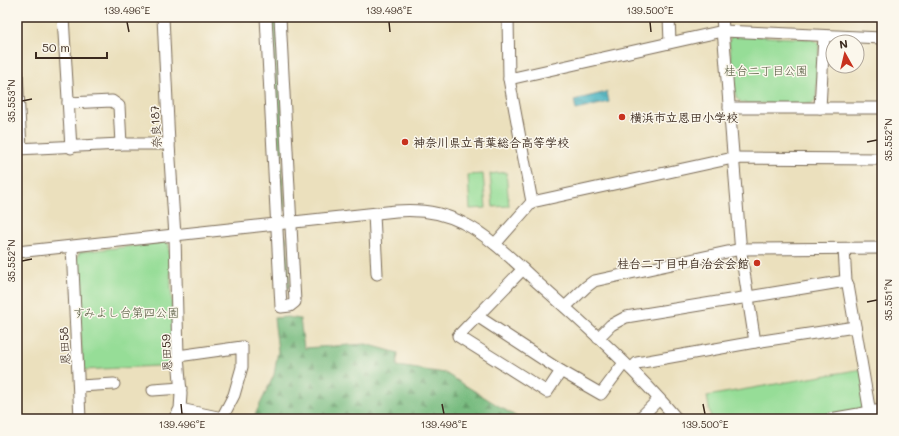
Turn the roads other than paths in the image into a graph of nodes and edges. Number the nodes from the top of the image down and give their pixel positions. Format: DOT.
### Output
graph roads {
  1 [pos="63,17"];
  2 [pos="163,17"];
  3 [pos="266,17"];
  4 [pos="280,17"];
  5 [pos="508,17"];
  6 [pos="669,17"];
  7 [pos="722,17"];
  8 [pos="723,31"];
  9 [pos="824,36"];
  10 [pos="882,38"];
  11 [pos="670,42"];
  12 [pos="17,72"];
  13 [pos="509,79"];
  14 [pos="68,103"];
  15 [pos="729,108"];
  16 [pos="820,108"];
  17 [pos="882,108"];
  18 [pos="121,144"];
  19 [pos="169,144"];
  20 [pos="71,148"];
  21 [pos="19,149"];
  22 [pos="733,158"];
  23 [pos="882,159"];
  24 [pos="532,202"];
  25 [pos="374,214"];
  26 [pos="291,223"];
  27 [pos="276,224"];
  28 [pos="175,236"];
  29 [pos="495,244"];
  30 [pos="72,247"];
  31 [pos="882,248"];
  32 [pos="741,249"];
  33 [pos="844,249"];
  34 [pos="17,252"];
  35 [pos="374,268"];
  36 [pos="523,269"];
  37 [pos="846,281"];
  38 [pos="747,297"];
  39 [pos="565,307"];
  40 [pos="477,316"];
  41 [pos="855,327"];
  42 [pos="598,338"];
  43 [pos="755,342"];
  44 [pos="178,356"];
  45 [pos="627,366"];
  46 [pos="562,371"];
  47 [pos="114,384"];
  48 [pos="79,386"];
  49 [pos="181,388"];
  50 [pos="154,390"];
  51 [pos="659,399"];
  52 [pos="180,408"];
  53 [pos="882,410"];
  54 [pos="640,414"];
  55 [pos="870,416"];
  56 [pos="80,419"];
  57 [pos="174,419"];
  58 [pos="677,419"];
  59 [pos="830,419"];
  1 -- 14 [label="street"];
  2 -- 19 [label="street, 奈良187"];
  3 -- 27 [label="street"];
  4 -- 26 [label="street"];
  5 -- 13 [label="street"];
  6 -- 11 [label="street"];
  7 -- 8 [label="street"];
  8 -- 9 [label="street"];
  8 -- 11 [label="street"];
  8 -- 15 [label="street"];
  9 -- 10 [label="street"];
  9 -- 16 [label="street"];
  11 -- 13 [label="street"];
  12 -- 21 [label="street"];
  13 -- 24 [label="street"];
  14 -- 18 [label="street"];
  14 -- 20 [label="street"];
  15 -- 16 [label="street"];
  15 -- 22 [label="street"];
  16 -- 17 [label="street"];
  18 -- 19 [label="street"];
  18 -- 20 [label="street"];
  19 -- 28 [label="street, 奈良187"];
  20 -- 21 [label="street"];
  22 -- 23 [label="street"];
  22 -- 24 [label="street"];
  22 -- 32 [label="street"];
  24 -- 29 [label="street"];
  25 -- 26 [label="street"];
  25 -- 29 [label="street"];
  25 -- 35 [label="street"];
  26 -- 27 [label="street"];
  26 -- 27 [label="street"];
  27 -- 28 [label="street"];
  28 -- 30 [label="street"];
  28 -- 44 [label="street, 恩田59"];
  29 -- 36 [label="street"];
  30 -- 34 [label="street"];
  30 -- 48 [label="street, 恩田58"];
  31 -- 33 [label="street"];
  32 -- 33 [label="street"];
  32 -- 38 [label="street"];
  32 -- 39 [label="street"];
  33 -- 37 [label="street"];
  36 -- 39 [label="street"];
  36 -- 40 [label="street"];
  37 -- 38 [label="street"];
  37 -- 41 [label="street"];
  38 -- 42 [label="street"];
  38 -- 43 [label="street"];
  39 -- 42 [label="street"];
  40 -- 46 [label="street"];
  40 -- 46 [label="street"];
  41 -- 43 [label="street"];
  41 -- 55 [label="street"];
  42 -- 45 [label="street"];
  43 -- 45 [label="street"];
  44 -- 49 [label="street, 恩田59"];
  44 -- 52 [label="street"];
  45 -- 46 [label="street"];
  45 -- 51 [label="street"];
  47 -- 48 [label="street"];
  48 -- 56 [label="street, 恩田58"];
  49 -- 50 [label="street"];
  49 -- 52 [label="street, 恩田59"];
  51 -- 54 [label="street"];
  51 -- 58 [label="street"];
  52 -- 57 [label="street, 恩田59"];
  53 -- 55 [label="street"];
  55 -- 59 [label="street"];
}
